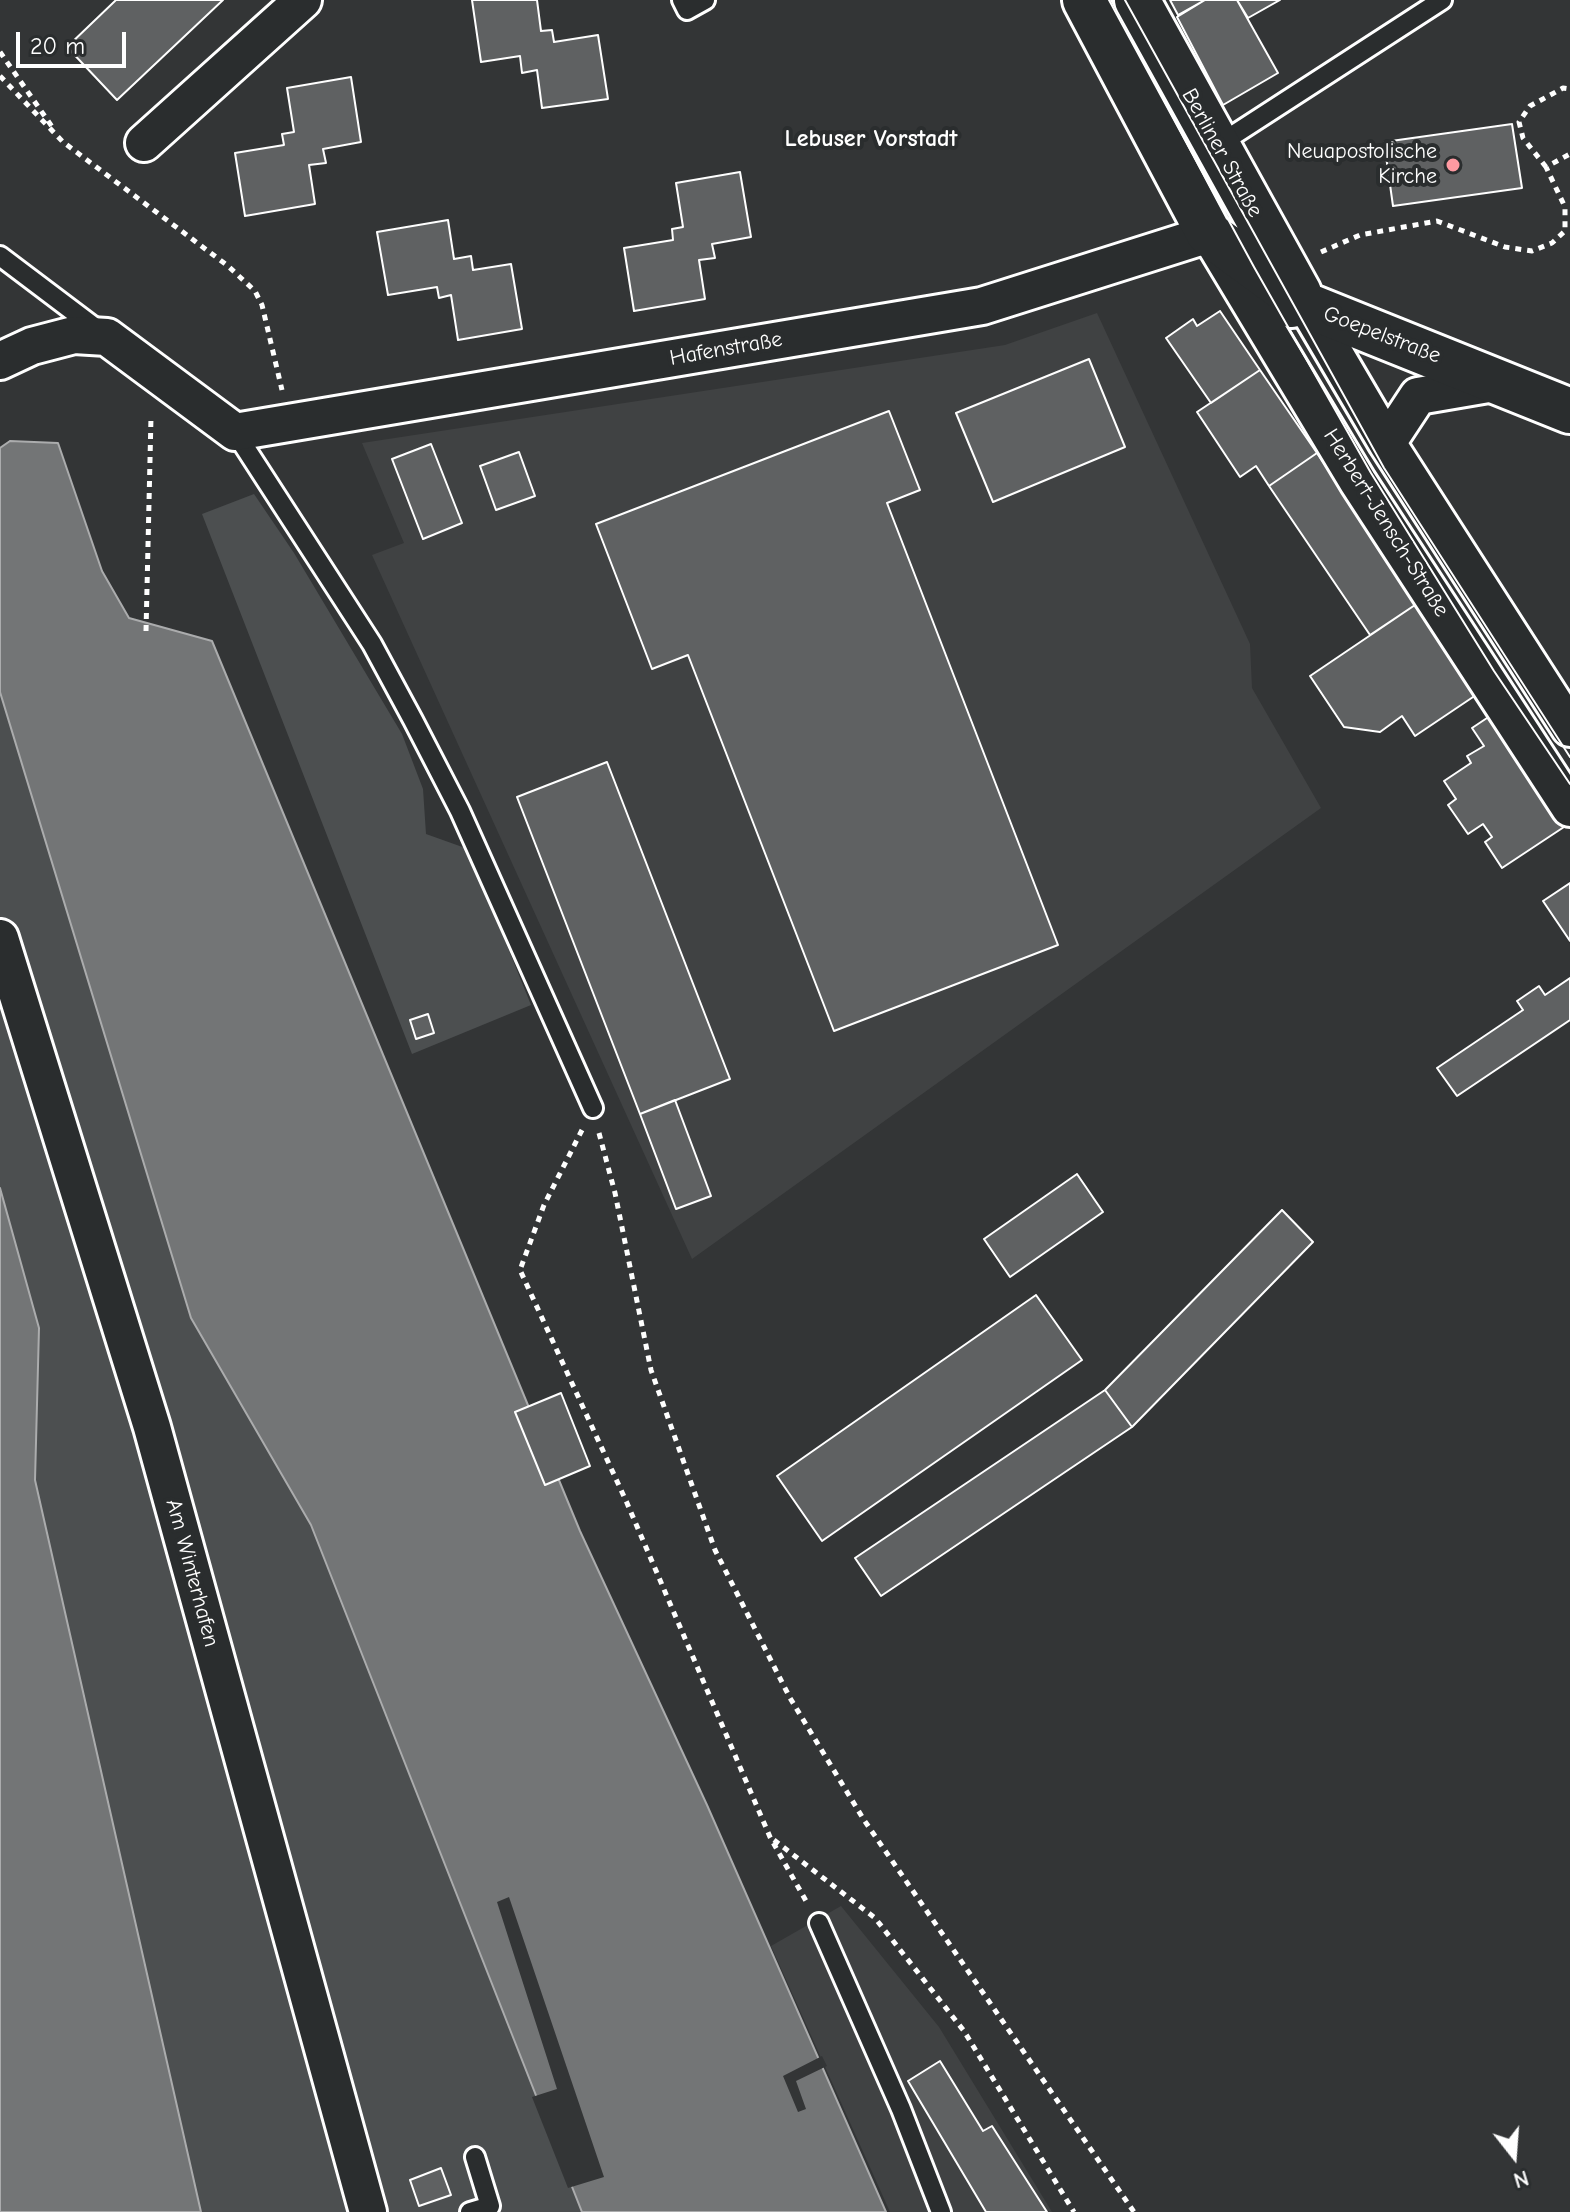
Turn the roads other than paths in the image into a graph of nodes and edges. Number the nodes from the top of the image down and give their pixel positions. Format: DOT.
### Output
graph roads {
  1 [pos="303,0"];
  2 [pos="682,0"];
  3 [pos="705,0"];
  4 [pos="1085,0"];
  5 [pos="1137,0"];
  6 [pos="1442,0"];
  7 [pos="144,143"];
  8 [pos="1218,145"];
  9 [pos="1209,234"];
  10 [pos="0,256"];
  11 [pos="1306,305"];
  12 [pos="107,337"];
  13 [pos="1275,344"];
  14 [pos="0,361"];
  15 [pos="1500,382"];
  16 [pos="1570,411"];
  17 [pos="235,432"];
  18 [pos="1387,443"];
  19 [pos="1570,728"];
  20 [pos="1570,808"];
  21 [pos="0,938"];
  22 [pos="593,1108"];
  23 [pos="819,1923"];
  24 [pos="475,2157"];
  25 [pos="368,2212"];
  26 [pos="470,2212"];
  27 [pos="941,2212"];
  1 -- 7 [label="street"];
  2 -- 3 [label="lane"];
  4 -- 9 [label="street"];
  5 -- 8 [label="street, Berliner Straße"];
  6 -- 8 [label="lane"];
  8 -- 11 [label="street, Berliner Straße"];
  9 -- 11 [label="street, Goepelstraße"];
  9 -- 13 [label="street, Herbert-Jensch-Straße"];
  9 -- 17 [label="street, Hafenstraße"];
  10 -- 12 [label="lane"];
  11 -- 13 [label="street"];
  11 -- 15 [label="street, Goepelstraße"];
  11 -- 18 [label="street, Herbert-Jensch-Straße"];
  12 -- 14 [label="street"];
  12 -- 17 [label="street"];
  13 -- 20 [label="street, Herbert-Jensch-Straße"];
  15 -- 16 [label="street, Goepelstraße"];
  15 -- 18 [label="street, Herbert-Jensch-Straße"];
  17 -- 22 [label="lane"];
  18 -- 19 [label="street, Herbert-Jensch-Straße"];
  21 -- 25 [label="street, Am Winterhafen"];
  23 -- 27 [label="lane"];
  24 -- 26 [label="lane"];
}
